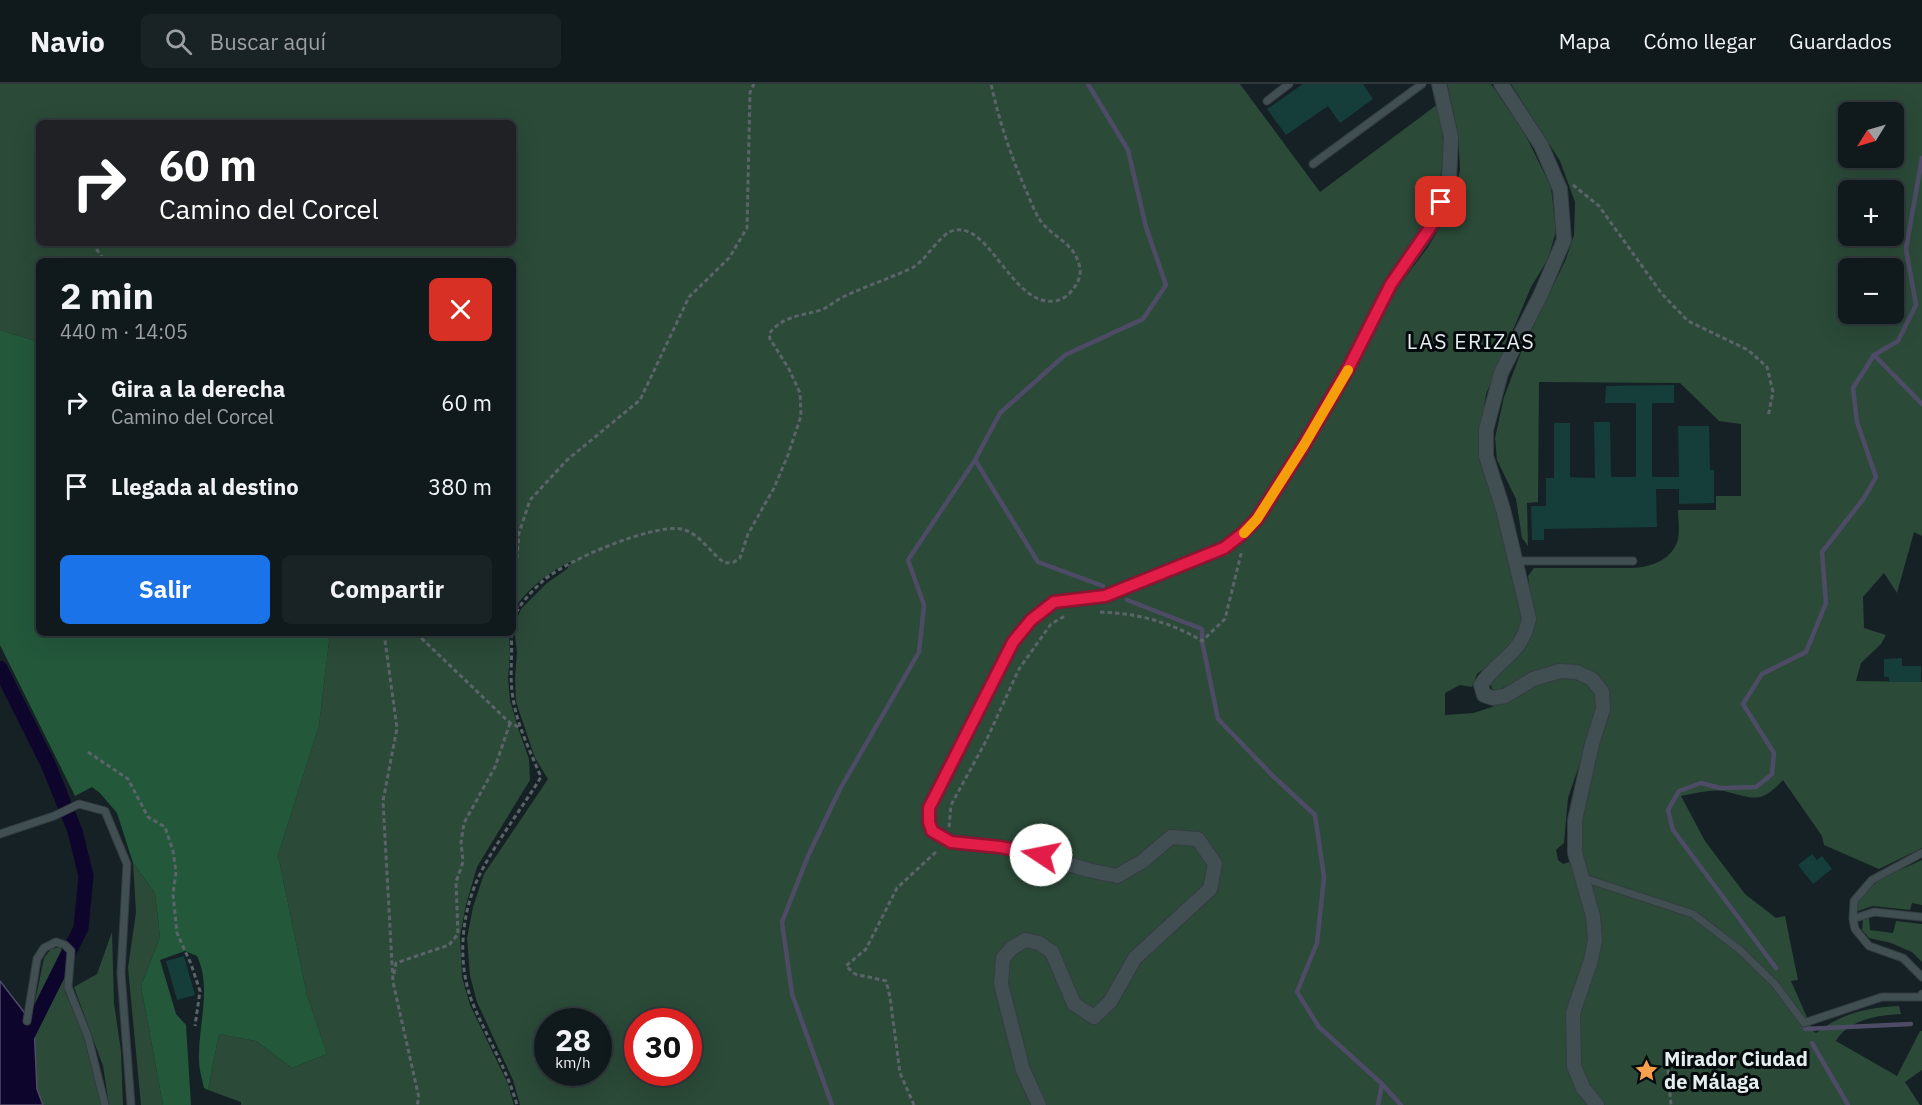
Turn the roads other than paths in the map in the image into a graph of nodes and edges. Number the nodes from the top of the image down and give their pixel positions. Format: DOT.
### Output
graph roads {
  1 [pos="1289,84"];
  2 [pos="1422,84"];
  3 [pos="1439,84"];
  4 [pos="1501,84"];
  5 [pos="1267,101"];
  6 [pos="1313,164"];
  7 [pos="1516,561"];
  8 [pos="1633,561"];
  9 [pos="0,834"];
  10 [pos="1922,853"];
  11 [pos="1581,877"];
  12 [pos="1922,917"];
  13 [pos="1852,919"];
  14 [pos="1922,977"];
  15 [pos="1922,996"];
  16 [pos="1922,1004"];
  17 [pos="27,1021"];
  18 [pos="105,1105"];
  19 [pos="131,1105"];
  20 [pos="1039,1105"];
  21 [pos="1597,1105"];
  1 -- 5 [label="lane"];
  2 -- 6 [label="lane"];
  3 -- 20 [label="street"];
  4 -- 7 [label="street"];
  7 -- 8 [label="lane"];
  7 -- 11 [label="street"];
  9 -- 19 [label="lane"];
  10 -- 13 [label="lane"];
  11 -- 15 [label="lane"];
  11 -- 21 [label="street"];
  12 -- 13 [label="lane"];
  13 -- 14 [label="lane"];
  15 -- 16 [label="lane"];
  17 -- 18 [label="lane"];
}
